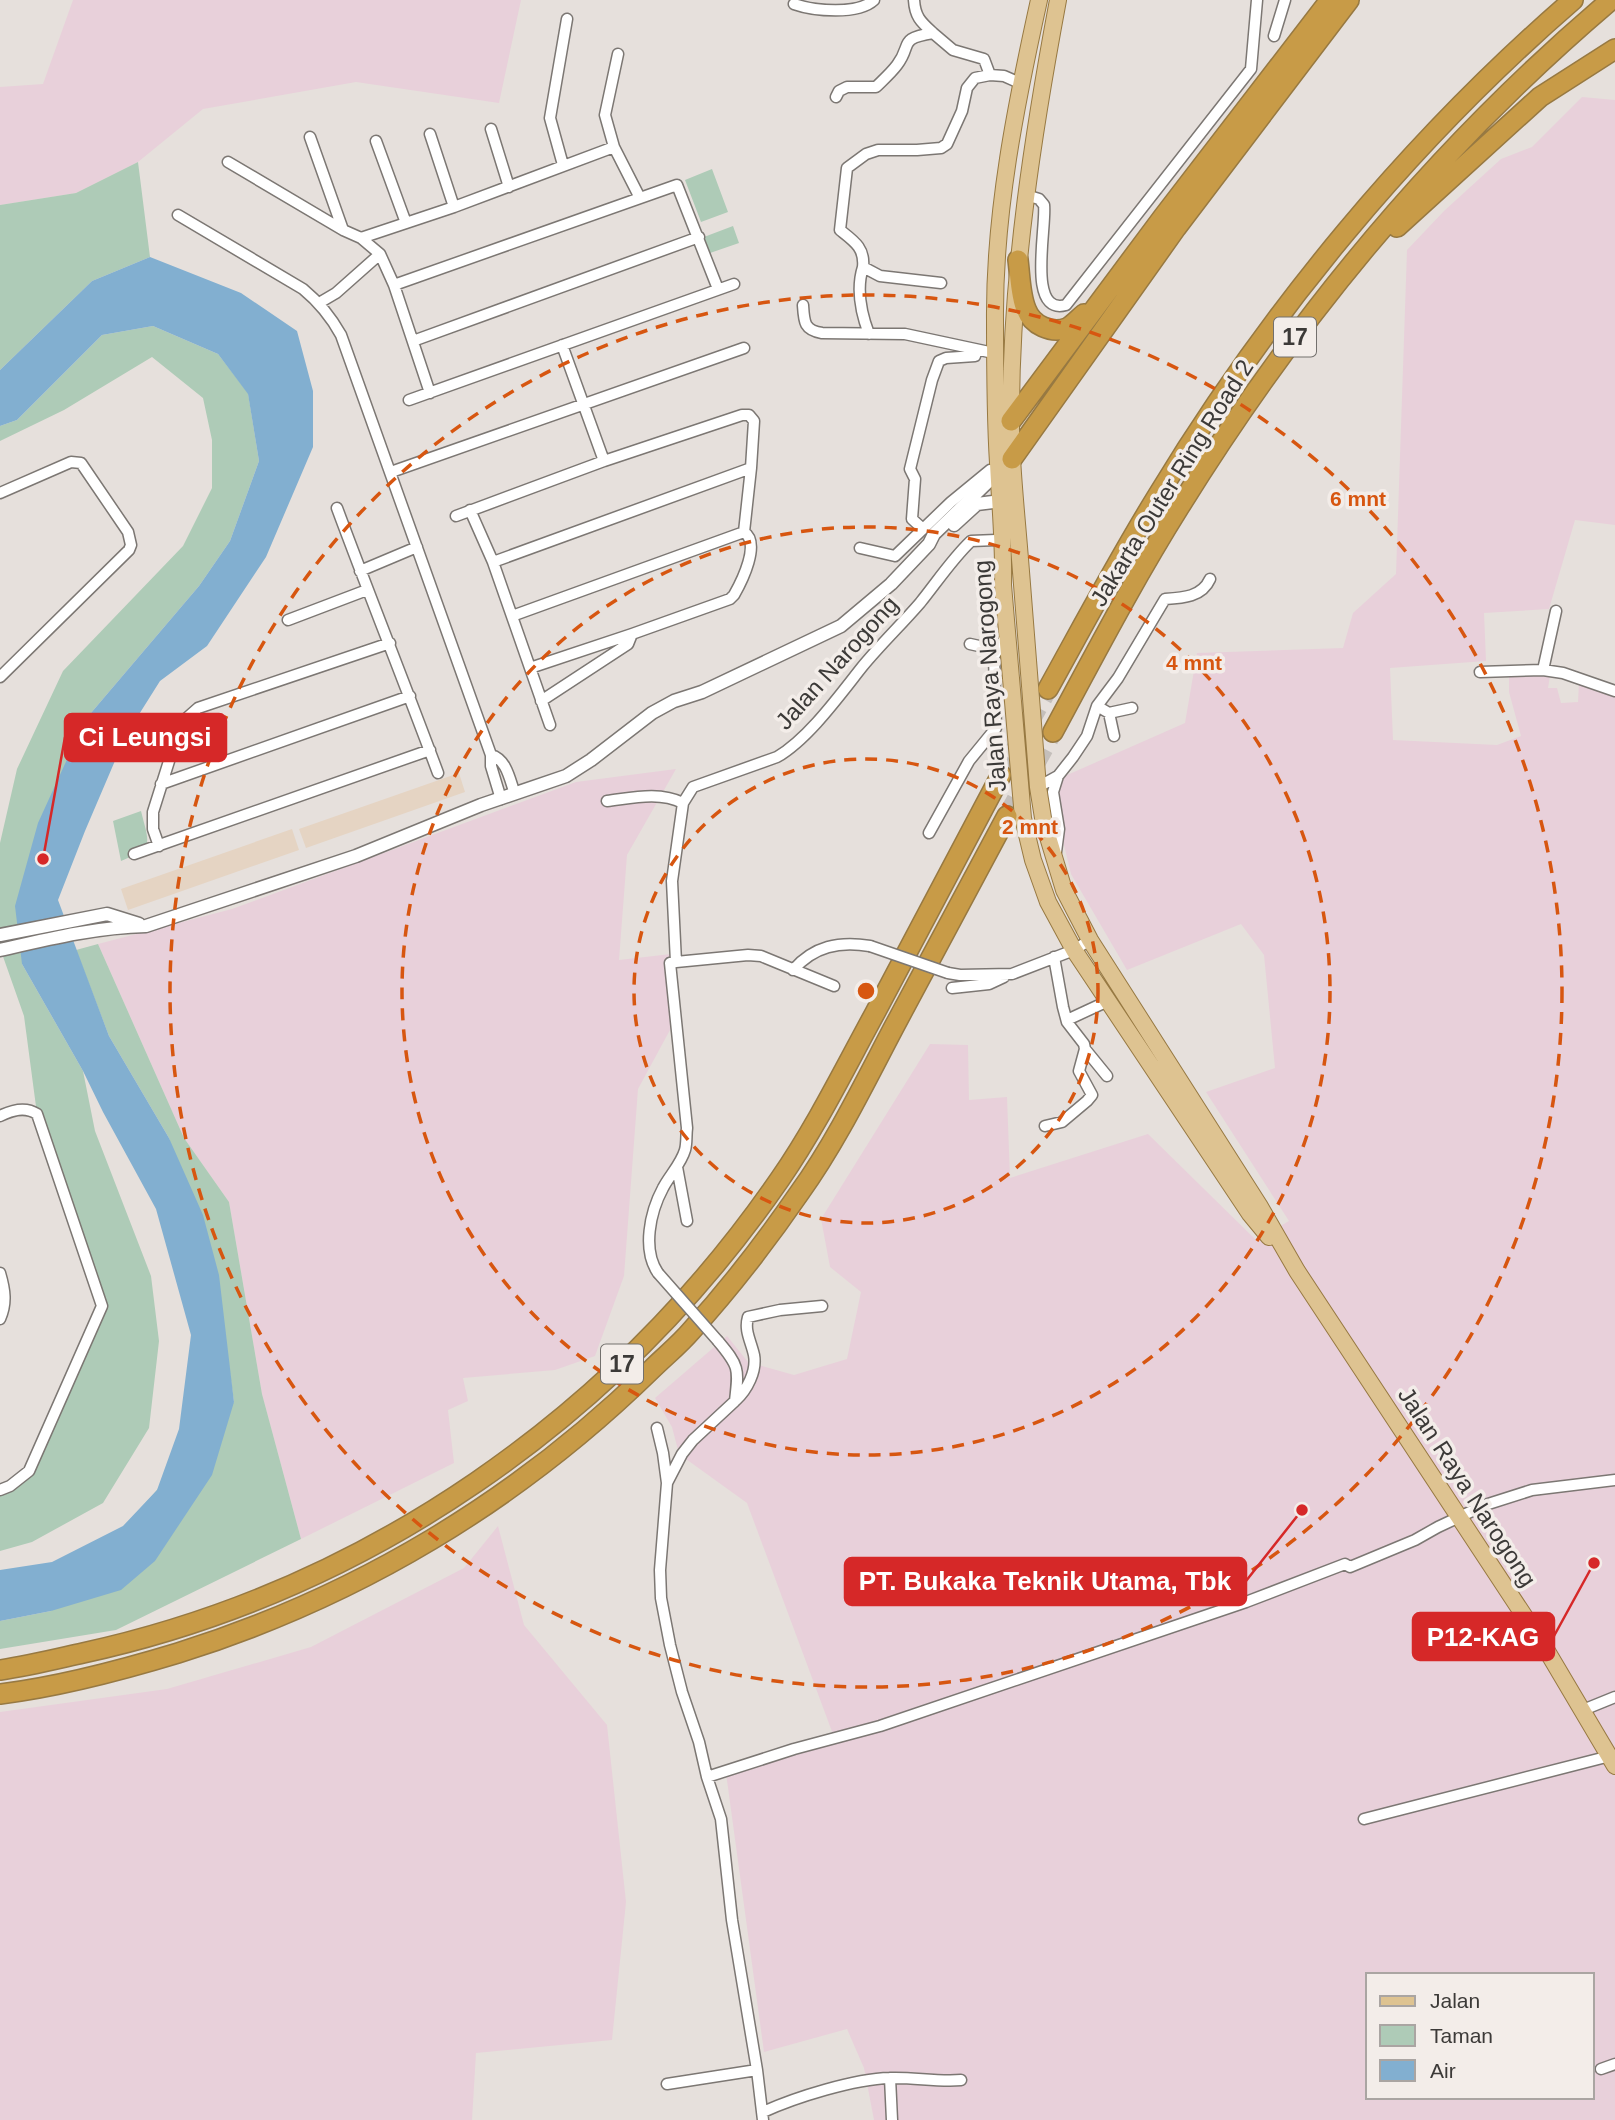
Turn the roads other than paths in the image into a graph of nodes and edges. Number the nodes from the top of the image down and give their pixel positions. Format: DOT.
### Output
graph roads {
  1 [pos="874,0"];
  2 [pos="914,0"];
  3 [pos="1039,0"];
  4 [pos="1058,0"];
  5 [pos="1257,0"];
  6 [pos="1285,0"];
  7 [pos="1330,0"];
  8 [pos="1349,0"];
  9 [pos="1567,0"];
  10 [pos="1573,0"];
  11 [pos="1611,0"];
  12 [pos="794,4"];
  13 [pos="567,19"];
  14 [pos="1537,31"];
  15 [pos="933,33"];
  16 [pos="1274,36"];
  17 [pos="1615,49"];
  18 [pos="618,54"];
  19 [pos="990,75"];
  20 [pos="1022,84"];
  21 [pos="836,97"];
  22 [pos="491,129"];
  23 [pos="430,134"];
  24 [pos="310,137"];
  25 [pos="376,142"];
  26 [pos="614,147"];
  27 [pos="228,162"];
  28 [pos="563,165"];
  29 [pos="509,187"];
  30 [pos="1026,195"];
  31 [pos="640,198"];
  32 [pos="454,207"];
  33 [pos="178,215"];
  34 [pos="406,223"];
  35 [pos="343,230"];
  36 [pos="361,237"];
  37 [pos="699,237"];
  38 [pos="380,254"];
  39 [pos="1018,260"];
  40 [pos="863,267"];
  41 [pos="1339,280"];
  42 [pos="941,283"];
  43 [pos="734,284"];
  44 [pos="394,285"];
  45 [pos="718,289"];
  46 [pos="1100,301"];
  47 [pos="319,303"];
  48 [pos="803,305"];
  49 [pos="995,318"];
  50 [pos="869,334"];
  51 [pos="413,341"];
  52 [pos="562,345"];
  53 [pos="744,348"];
  54 [pos="983,351"];
  55 [pos="430,393"];
  56 [pos="409,400"];
  57 [pos="584,403"];
  58 [pos="1004,421"];
  59 [pos="604,461"];
  60 [pos="998,467"];
  61 [pos="751,468"];
  62 [pos="391,472"];
  63 [pos="0,492"];
  64 [pos="993,502"];
  65 [pos="337,508"];
  66 [pos="470,510"];
  67 [pos="456,516"];
  68 [pos="923,529"];
  69 [pos="744,532"];
  70 [pos="996,540"];
  71 [pos="929,544"];
  72 [pos="417,547"];
  73 [pos="860,548"];
  74 [pos="493,562"];
  75 [pos="360,571"];
  76 [pos="1210,579"];
  77 [pos="1003,585"];
  78 [pos="367,590"];
  79 [pos="1556,611"];
  80 [pos="512,616"];
  81 [pos="288,620"];
  82 [pos="632,634"];
  83 [pos="1007,635"];
  84 [pos="390,643"];
  85 [pos="970,644"];
  86 [pos="994,656"];
  87 [pos="530,668"];
  88 [pos="1543,670"];
  89 [pos="1480,672"];
  90 [pos="0,677"];
  91 [pos="1048,689"];
  92 [pos="1615,691"];
  93 [pos="410,696"];
  94 [pos="541,701"];
  95 [pos="1097,706"];
  96 [pos="1132,708"];
  97 [pos="1109,713"];
  98 [pos="550,725"];
  99 [pos="1053,732"];
  100 [pos="1114,736"];
  101 [pos="430,750"];
  102 [pos="491,755"];
  103 [pos="438,773"];
  104 [pos="1001,775"];
  105 [pos="1058,776"];
  106 [pos="161,784"];
  107 [pos="1038,787"];
  108 [pos="516,794"];
  109 [pos="501,799"];
  110 [pos="607,802"];
  111 [pos="683,803"];
  112 [pos="1007,816"];
  113 [pos="929,832"];
  114 [pos="159,846"];
  115 [pos="134,854"];
  116 [pos="1054,862"];
  117 [pos="146,926"];
  118 [pos="7,934"];
  119 [pos="1090,940"];
  120 [pos="0,950"];
  121 [pos="1074,950"];
  122 [pos="1054,957"];
  123 [pos="676,962"];
  124 [pos="793,970"];
  125 [pos="1012,974"];
  126 [pos="834,986"];
  127 [pos="952,988"];
  128 [pos="1108,1001"];
  129 [pos="1067,1020"];
  130 [pos="1086,1049"];
  131 [pos="1107,1076"];
  132 [pos="0,1116"];
  133 [pos="1045,1126"];
  134 [pos="677,1167"];
  135 [pos="687,1221"];
  136 [pos="1297,1271"];
  137 [pos="0,1273"];
  138 [pos="2,1290"];
  139 [pos="822,1306"];
  140 [pos="0,1319"];
  141 [pos="735,1401"];
  142 [pos="657,1428"];
  143 [pos="1615,1480"];
  144 [pos="667,1483"];
  145 [pos="0,1490"];
  146 [pos="1459,1517"];
  147 [pos="0,1670"];
  148 [pos="0,1694"];
  149 [pos="1615,1697"];
  150 [pos="1583,1710"];
  151 [pos="1613,1761"];
  152 [pos="707,1777"];
  153 [pos="1364,1819"];
  154 [pos="1615,2064"];
  155 [pos="1601,2069"];
  156 [pos="757,2070"];
  157 [pos="890,2078"];
  158 [pos="961,2080"];
  159 [pos="667,2084"];
  160 [pos="763,2116"];
  161 [pos="892,2120"];
  1 -- 12 [label="street"];
  2 -- 15 [label="street"];
  3 -- 20 [label="main road, Jalan Raya Narogong"];
  4 -- 30 [label="main road, Jalan Raya Narogong"];
  5 -- 30 [label="street"];
  6 -- 16 [label="street"];
  7 -- 46 [label="highway"];
  8 -- 60 [label="highway"];
  9 -- 14 [label="highway"];
  10 -- 14 [label="highway, Jakarta Outer Ring Road 2 / 17"];
  11 -- 41 [label="highway, Jakarta Outer Ring Road 2 / 17"];
  13 -- 28 [label="street"];
  14 -- 91 [label="highway, Jakarta Outer Ring Road 2 / 17"];
  15 -- 19 [label="street"];
  15 -- 21 [label="street"];
  17 -- 41 [label="highway"];
  18 -- 26 [label="street"];
  19 -- 20 [label="street"];
  19 -- 40 [label="street"];
  20 -- 49 [label="main road, Jalan Raya Narogong"];
  22 -- 29 [label="street"];
  23 -- 32 [label="street"];
  24 -- 35 [label="street"];
  25 -- 34 [label="street"];
  26 -- 28 [label="street"];
  26 -- 31 [label="street"];
  27 -- 35 [label="street"];
  28 -- 29 [label="street"];
  29 -- 32 [label="street"];
  30 -- 39 [label="main road, Jalan Raya Narogong"];
  31 -- 37 [label="street"];
  31 -- 44 [label="street"];
  32 -- 34 [label="street"];
  33 -- 47 [label="street"];
  34 -- 36 [label="street"];
  35 -- 36 [label="street"];
  36 -- 38 [label="street"];
  37 -- 45 [label="street"];
  37 -- 51 [label="street"];
  38 -- 44 [label="street"];
  38 -- 47 [label="street"];
  39 -- 46 [label="highway"];
  39 -- 58 [label="main road, Jalan Raya Narogong"];
  40 -- 42 [label="street"];
  40 -- 50 [label="street"];
  41 -- 99 [label="highway, Jakarta Outer Ring Road 2 / 17"];
  43 -- 45 [label="street"];
  44 -- 51 [label="street"];
  45 -- 52 [label="street"];
  46 -- 58 [label="highway"];
  47 -- 62 [label="street"];
  48 -- 50 [label="street"];
  49 -- 54 [label="main road"];
  49 -- 58 [label="main road, Jalan Raya Narogong"];
  50 -- 54 [label="street"];
  51 -- 55 [label="street"];
  52 -- 55 [label="street"];
  52 -- 57 [label="street"];
  53 -- 57 [label="street"];
  54 -- 60 [label="main road"];
  54 -- 68 [label="street"];
  55 -- 56 [label="street"];
  57 -- 59 [label="street"];
  57 -- 62 [label="street"];
  58 -- 60 [label="main road, Jalan Raya Narogong"];
  59 -- 61 [label="street"];
  59 -- 66 [label="street"];
  60 -- 64 [label="main road"];
  60 -- 68 [label="street"];
  60 -- 71 [label="street"];
  60 -- 77 [label="main road, Jalan Raya Narogong"];
  60 -- 107 [label="main road, Jalan Raya Narogong"];
  61 -- 69 [label="street"];
  61 -- 74 [label="street"];
  62 -- 72 [label="street"];
  63 -- 90 [label="street"];
  64 -- 70 [label="main road"];
  64 -- 71 [label="street"];
  65 -- 75 [label="street"];
  66 -- 67 [label="street"];
  66 -- 74 [label="street"];
  68 -- 73 [label="street"];
  69 -- 80 [label="street"];
  69 -- 82 [label="street"];
  70 -- 77 [label="main road"];
  70 -- 111 [label="street, Jalan Narogong"];
  71 -- 108 [label="street"];
  72 -- 75 [label="street"];
  72 -- 102 [label="street"];
  74 -- 80 [label="street"];
  75 -- 78 [label="street"];
  76 -- 95 [label="street"];
  77 -- 83 [label="main road, Jalan Raya Narogong"];
  78 -- 81 [label="street"];
  78 -- 84 [label="street"];
  79 -- 88 [label="street"];
  80 -- 87 [label="street"];
  82 -- 87 [label="street"];
  82 -- 94 [label="street"];
  83 -- 86 [label="street"];
  83 -- 121 [label="main road, Jalan Raya Narogong"];
  84 -- 93 [label="street"];
  84 -- 106 [label="street"];
  85 -- 86 [label="street"];
  86 -- 113 [label="street"];
  87 -- 94 [label="street"];
  88 -- 89 [label="street"];
  88 -- 92 [label="street"];
  93 -- 101 [label="street"];
  93 -- 106 [label="street"];
  94 -- 98 [label="street"];
  95 -- 97 [label="street"];
  95 -- 105 [label="street"];
  96 -- 97 [label="street"];
  97 -- 100 [label="street"];
  101 -- 103 [label="street"];
  101 -- 114 [label="street"];
  102 -- 108 [label="street"];
  102 -- 109 [label="street"];
  104 -- 147 [label="highway, 17"];
  105 -- 107 [label="street"];
  105 -- 116 [label="street"];
  106 -- 114 [label="street"];
  107 -- 116 [label="main road, Jalan Raya Narogong"];
  108 -- 109 [label="street"];
  109 -- 117 [label="street"];
  110 -- 111 [label="street"];
  111 -- 123 [label="street"];
  112 -- 148 [label="highway, 17"];
  114 -- 115 [label="street"];
  116 -- 119 [label="main road, Jalan Raya Narogong"];
  117 -- 118 [label="street"];
  117 -- 120 [label="street"];
  119 -- 121 [label="street"];
  119 -- 136 [label="main road, Jalan Raya Narogong"];
  121 -- 122 [label="street"];
  121 -- 128 [label="main road, Jalan Raya Narogong"];
  122 -- 125 [label="street"];
  122 -- 129 [label="street"];
  123 -- 124 [label="street"];
  123 -- 134 [label="street"];
  124 -- 125 [label="street, bridge"];
  124 -- 126 [label="street"];
  125 -- 127 [label="street"];
  128 -- 129 [label="street"];
  128 -- 136 [label="main road, Jalan Raya Narogong"];
  129 -- 130 [label="street"];
  130 -- 131 [label="street"];
  130 -- 133 [label="street"];
  132 -- 145 [label="street"];
  134 -- 135 [label="street"];
  134 -- 141 [label="street, bridge"];
  136 -- 146 [label="main road, Jalan Raya Narogong"];
  137 -- 138 [label="street"];
  138 -- 140 [label="street"];
  139 -- 141 [label="street"];
  141 -- 144 [label="street"];
  142 -- 144 [label="street"];
  143 -- 146 [label="street"];
  144 -- 152 [label="street"];
  146 -- 150 [label="main road, Jalan Raya Narogong"];
  146 -- 152 [label="street"];
  149 -- 150 [label="street"];
  150 -- 151 [label="main road, Jalan Raya Narogong"];
  151 -- 153 [label="street"];
  152 -- 156 [label="street"];
  154 -- 155 [label="street"];
  156 -- 159 [label="street"];
  156 -- 160 [label="street"];
  157 -- 158 [label="street"];
  157 -- 160 [label="street"];
  157 -- 161 [label="street"];
}
